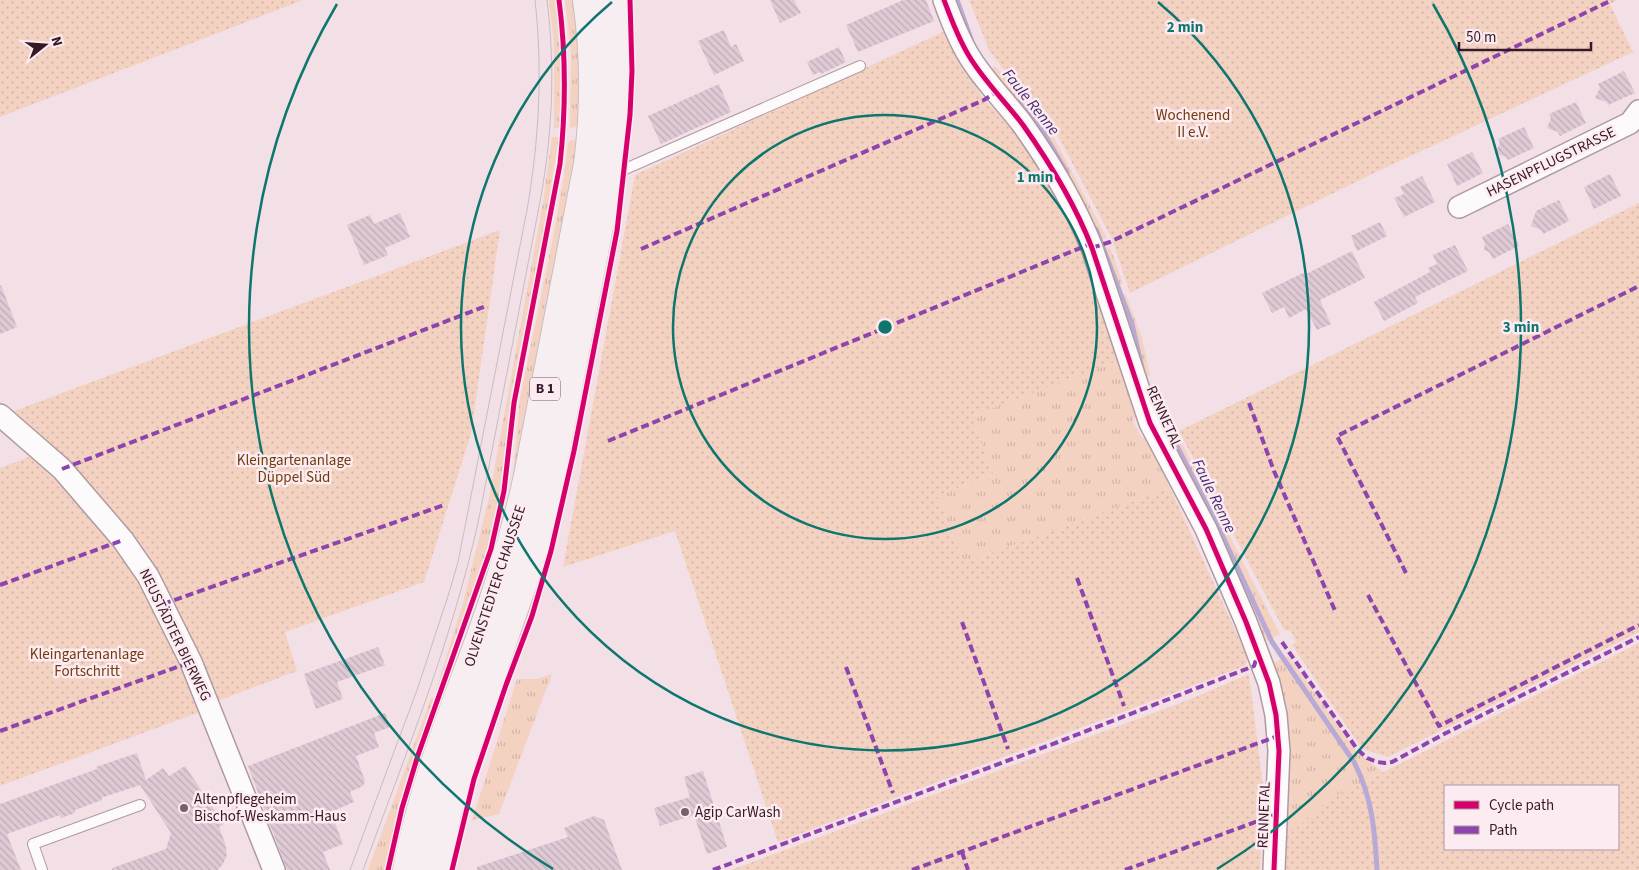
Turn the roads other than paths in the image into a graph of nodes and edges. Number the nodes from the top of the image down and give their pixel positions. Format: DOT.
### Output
graph roads {
  1 [pos="587,0"];
  2 [pos="613,0"];
  3 [pos="944,0"];
  4 [pos="860,66"];
  5 [pos="1639,111"];
  6 [pos="611,167"];
  7 [pos="1459,207"];
  8 [pos="0,415"];
  9 [pos="140,805"];
  10 [pos="408,868"];
  11 [pos="42,870"];
  12 [pos="274,870"];
  13 [pos="435,870"];
  14 [pos="1274,870"];
  1 -- 10 [label="main road, OLVENSTEDTER CHAUSSEE / B 1"];
  2 -- 6 [label="main road, OLVENSTEDTER CHAUSSEE / B 1"];
  3 -- 14 [label="street, RENNETAL"];
  4 -- 6 [label="lane"];
  5 -- 7 [label="street, HASENPFLUGSTRASSE"];
  6 -- 13 [label="main road, OLVENSTEDTER CHAUSSEE / B 1"];
  8 -- 12 [label="street, NEUSTÄDTER BIERWEG"];
  9 -- 11 [label="lane"];
}
